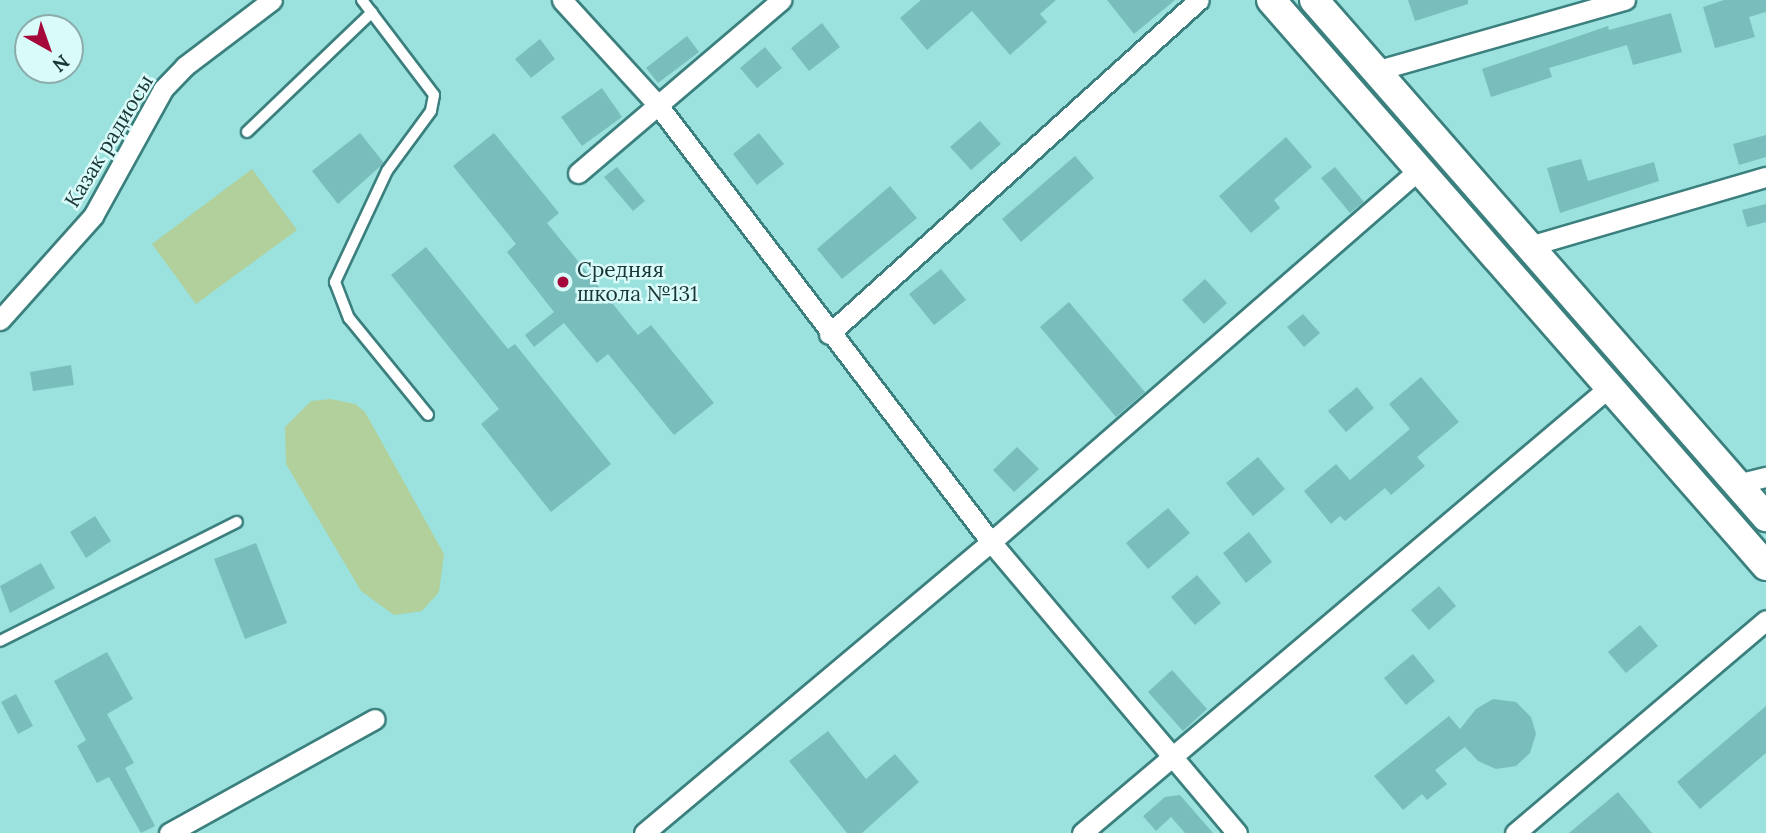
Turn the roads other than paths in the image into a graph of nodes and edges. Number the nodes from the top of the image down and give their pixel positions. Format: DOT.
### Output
graph roads {
  1 [pos="272,0"];
  2 [pos="362,0"];
  3 [pos="562,0"];
  4 [pos="781,0"];
  5 [pos="1199,0"];
  6 [pos="1271,0"];
  7 [pos="1314,0"];
  8 [pos="1625,0"];
  9 [pos="372,12"];
  10 [pos="1334,22"];
  11 [pos="1310,43"];
  12 [pos="1376,71"];
  13 [pos="657,104"];
  14 [pos="247,132"];
  15 [pos="1420,168"];
  16 [pos="578,173"];
  17 [pos="1766,177"];
  18 [pos="1526,247"];
  19 [pos="0,320"];
  20 [pos="829,334"];
  21 [pos="1607,389"];
  22 [pos="428,415"];
  23 [pos="1766,477"];
  24 [pos="1737,485"];
  25 [pos="1766,517"];
  26 [pos="237,522"];
  27 [pos="991,542"];
  28 [pos="1766,566"];
  29 [pos="1766,620"];
  30 [pos="0,641"];
  31 [pos="376,719"];
  32 [pos="1174,757"];
  33 [pos="169,833"];
  34 [pos="644,833"];
  35 [pos="1082,833"];
  36 [pos="1237,833"];
  37 [pos="1516,833"];
  1 -- 19 [label="street, Казак радиосы"];
  2 -- 9 [label="lane"];
  3 -- 13 [label="street"];
  4 -- 13 [label="street"];
  5 -- 20 [label="street"];
  6 -- 11 [label="main road"];
  7 -- 10 [label="main road"];
  8 -- 12 [label="street"];
  9 -- 14 [label="lane"];
  9 -- 22 [label="lane"];
  10 -- 11 [label="main road"];
  10 -- 12 [label="main road"];
  11 -- 15 [label="main road"];
  12 -- 18 [label="main road"];
  13 -- 16 [label="street"];
  13 -- 20 [label="street"];
  15 -- 21 [label="main road"];
  15 -- 27 [label="street"];
  17 -- 18 [label="street"];
  18 -- 24 [label="main road"];
  20 -- 27 [label="street"];
  21 -- 28 [label="main road"];
  21 -- 32 [label="street"];
  23 -- 24 [label="street"];
  24 -- 25 [label="main road"];
  26 -- 30 [label="lane"];
  27 -- 32 [label="street"];
  27 -- 34 [label="street"];
  29 -- 37 [label="street"];
  31 -- 33 [label="street"];
  32 -- 35 [label="street"];
  32 -- 36 [label="street"];
}
